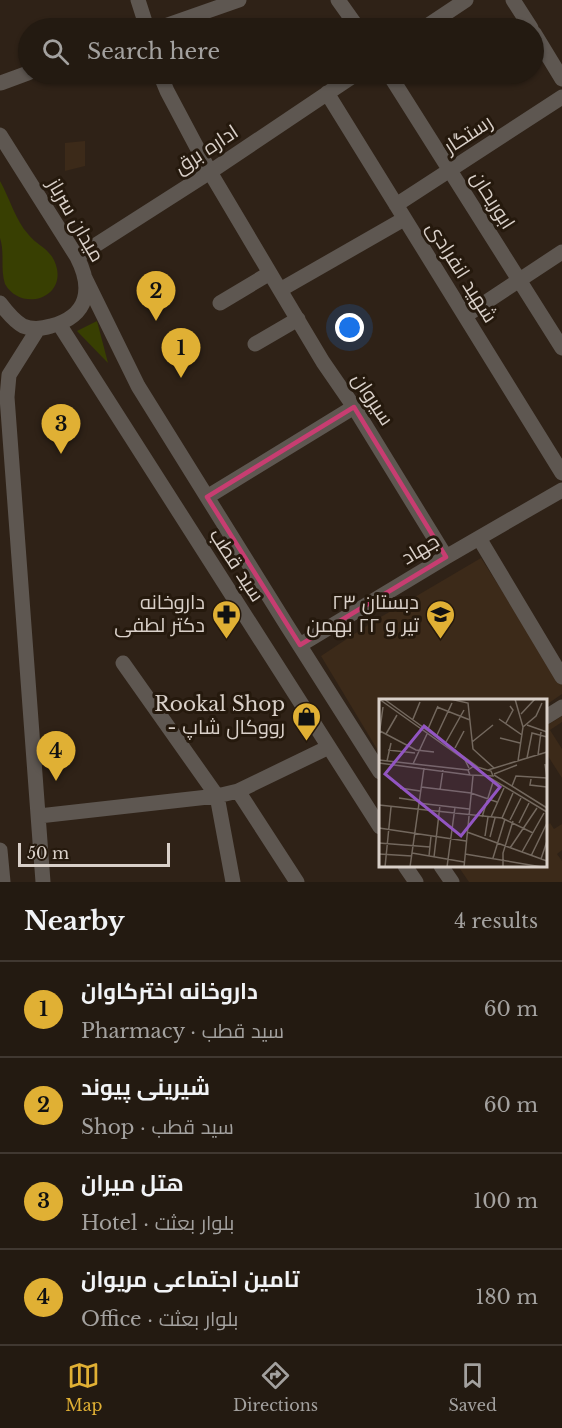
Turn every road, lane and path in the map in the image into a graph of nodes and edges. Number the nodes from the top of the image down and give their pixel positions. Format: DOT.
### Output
graph roads {
  1 [pos="138,0"];
  2 [pos="239,0"];
  3 [pos="338,0"];
  4 [pos="466,0"];
  5 [pos="513,0"];
  6 [pos="144,18"];
  7 [pos="188,18"];
  8 [pos="351,18"];
  9 [pos="439,18"];
  10 [pos="525,18"];
  11 [pos="544,49"];
  12 [pos="18,77"];
  13 [pos="562,79"];
  14 [pos="1,83"];
  15 [pos="164,84"];
  16 [pos="341,84"];
  17 [pos="395,84"];
  18 [pos="327,93"];
  19 [pos="562,97"];
  20 [pos="0,135"];
  21 [pos="450,171"];
  22 [pos="210,172"];
  23 [pos="396,205"];
  24 [pos="405,219"];
  25 [pos="562,252"];
  26 [pos="77,257"];
  27 [pos="270,273"];
  28 [pos="85,278"];
  29 [pos="519,281"];
  30 [pos="280,290"];
  31 [pos="0,303"];
  32 [pos="220,303"];
  33 [pos="465,316"];
  34 [pos="298,320"];
  35 [pos="59,324"];
  36 [pos="38,330"];
  37 [pos="255,344"];
  38 [pos="562,348"];
  39 [pos="354,407"];
  40 [pos="562,473"];
  41 [pos="560,495"];
  42 [pos="207,497"];
  43 [pos="479,538"];
  44 [pos="446,557"];
  45 [pos="300,645"];
  46 [pos="123,663"];
  47 [pos="562,677"];
  48 [pos="562,707"];
  49 [pos="547,716"];
  50 [pos="329,747"];
  51 [pos="379,769"];
  52 [pos="238,791"];
  53 [pos="217,796"];
  54 [pos="39,816"];
  55 [pos="379,824"];
  56 [pos="0,850"];
  57 [pos="406,867"];
  58 [pos="442,867"];
  59 [pos="3,882"];
  60 [pos="43,882"];
  61 [pos="233,882"];
  62 [pos="297,882"];
  63 [pos="416,882"];
  64 [pos="452,882"];
  1 -- 6 [label="street"];
  2 -- 7 [label="street"];
  3 -- 8 [label="street"];
  4 -- 9 [label="street"];
  5 -- 10 [label="street"];
  11 -- 13 [label="street"];
  12 -- 14 [label="street"];
  15 -- 22 [label="street, سیروان"];
  16 -- 18 [label="street, اداره برق"];
  17 -- 21 [label="street, ابوریحان"];
  18 -- 22 [label="street, اداره برق"];
  18 -- 23 [label="street, شهید انفرادی"];
  19 -- 21 [label="street, رستگار"];
  20 -- 26 [label="street, میدان سرباز"];
  21 -- 23 [label="street, رستگار"];
  21 -- 29 [label="street, ابوریحان"];
  22 -- 26 [label="street, اداره برق"];
  22 -- 27 [label="street, سیروان"];
  23 -- 24 [label="street, شهید انفرادی"];
  24 -- 30 [label="street"];
  24 -- 33 [label="street, شهید انفرادی"];
  25 -- 29 [label="street"];
  26 -- 28 [label="street, میدان سرباز"];
  27 -- 30 [label="street, سیروان"];
  27 -- 32 [label="street"];
  28 -- 35 [label="street, میدان سرباز"];
  28 -- 42 [label="street, سید قطب"];
  29 -- 33 [label="street"];
  29 -- 38 [label="street, ابوریحان"];
  30 -- 34 [label="street, سیروان"];
  31 -- 36 [label="street"];
  33 -- 40 [label="street, شهید انفرادی"];
  34 -- 37 [label="street"];
  34 -- 39 [label="street, سیروان"];
  35 -- 36 [label="street, میدان سرباز"];
  35 -- 50 [label="street, سید قطب"];
  36 -- 54 [label="street"];
  39 -- 42 [label="street"];
  39 -- 44 [label="street, سیروان"];
  41 -- 43 [label="street, جهاد"];
  42 -- 45 [label="street, سید قطب"];
  43 -- 44 [label="street, جهاد"];
  43 -- 47 [label="street"];
  44 -- 45 [label="street, جهاد"];
  45 -- 51 [label="street, سید قطب"];
  46 -- 53 [label="street"];
  48 -- 49 [label="street"];
  50 -- 52 [label="street"];
  50 -- 55 [label="street, سید قطب"];
  52 -- 53 [label="street"];
  52 -- 62 [label="street"];
  53 -- 54 [label="street"];
  53 -- 61 [label="street"];
  54 -- 60 [label="street"];
  56 -- 59 [label="street"];
  57 -- 63 [label="street"];
  58 -- 64 [label="street"];
}
